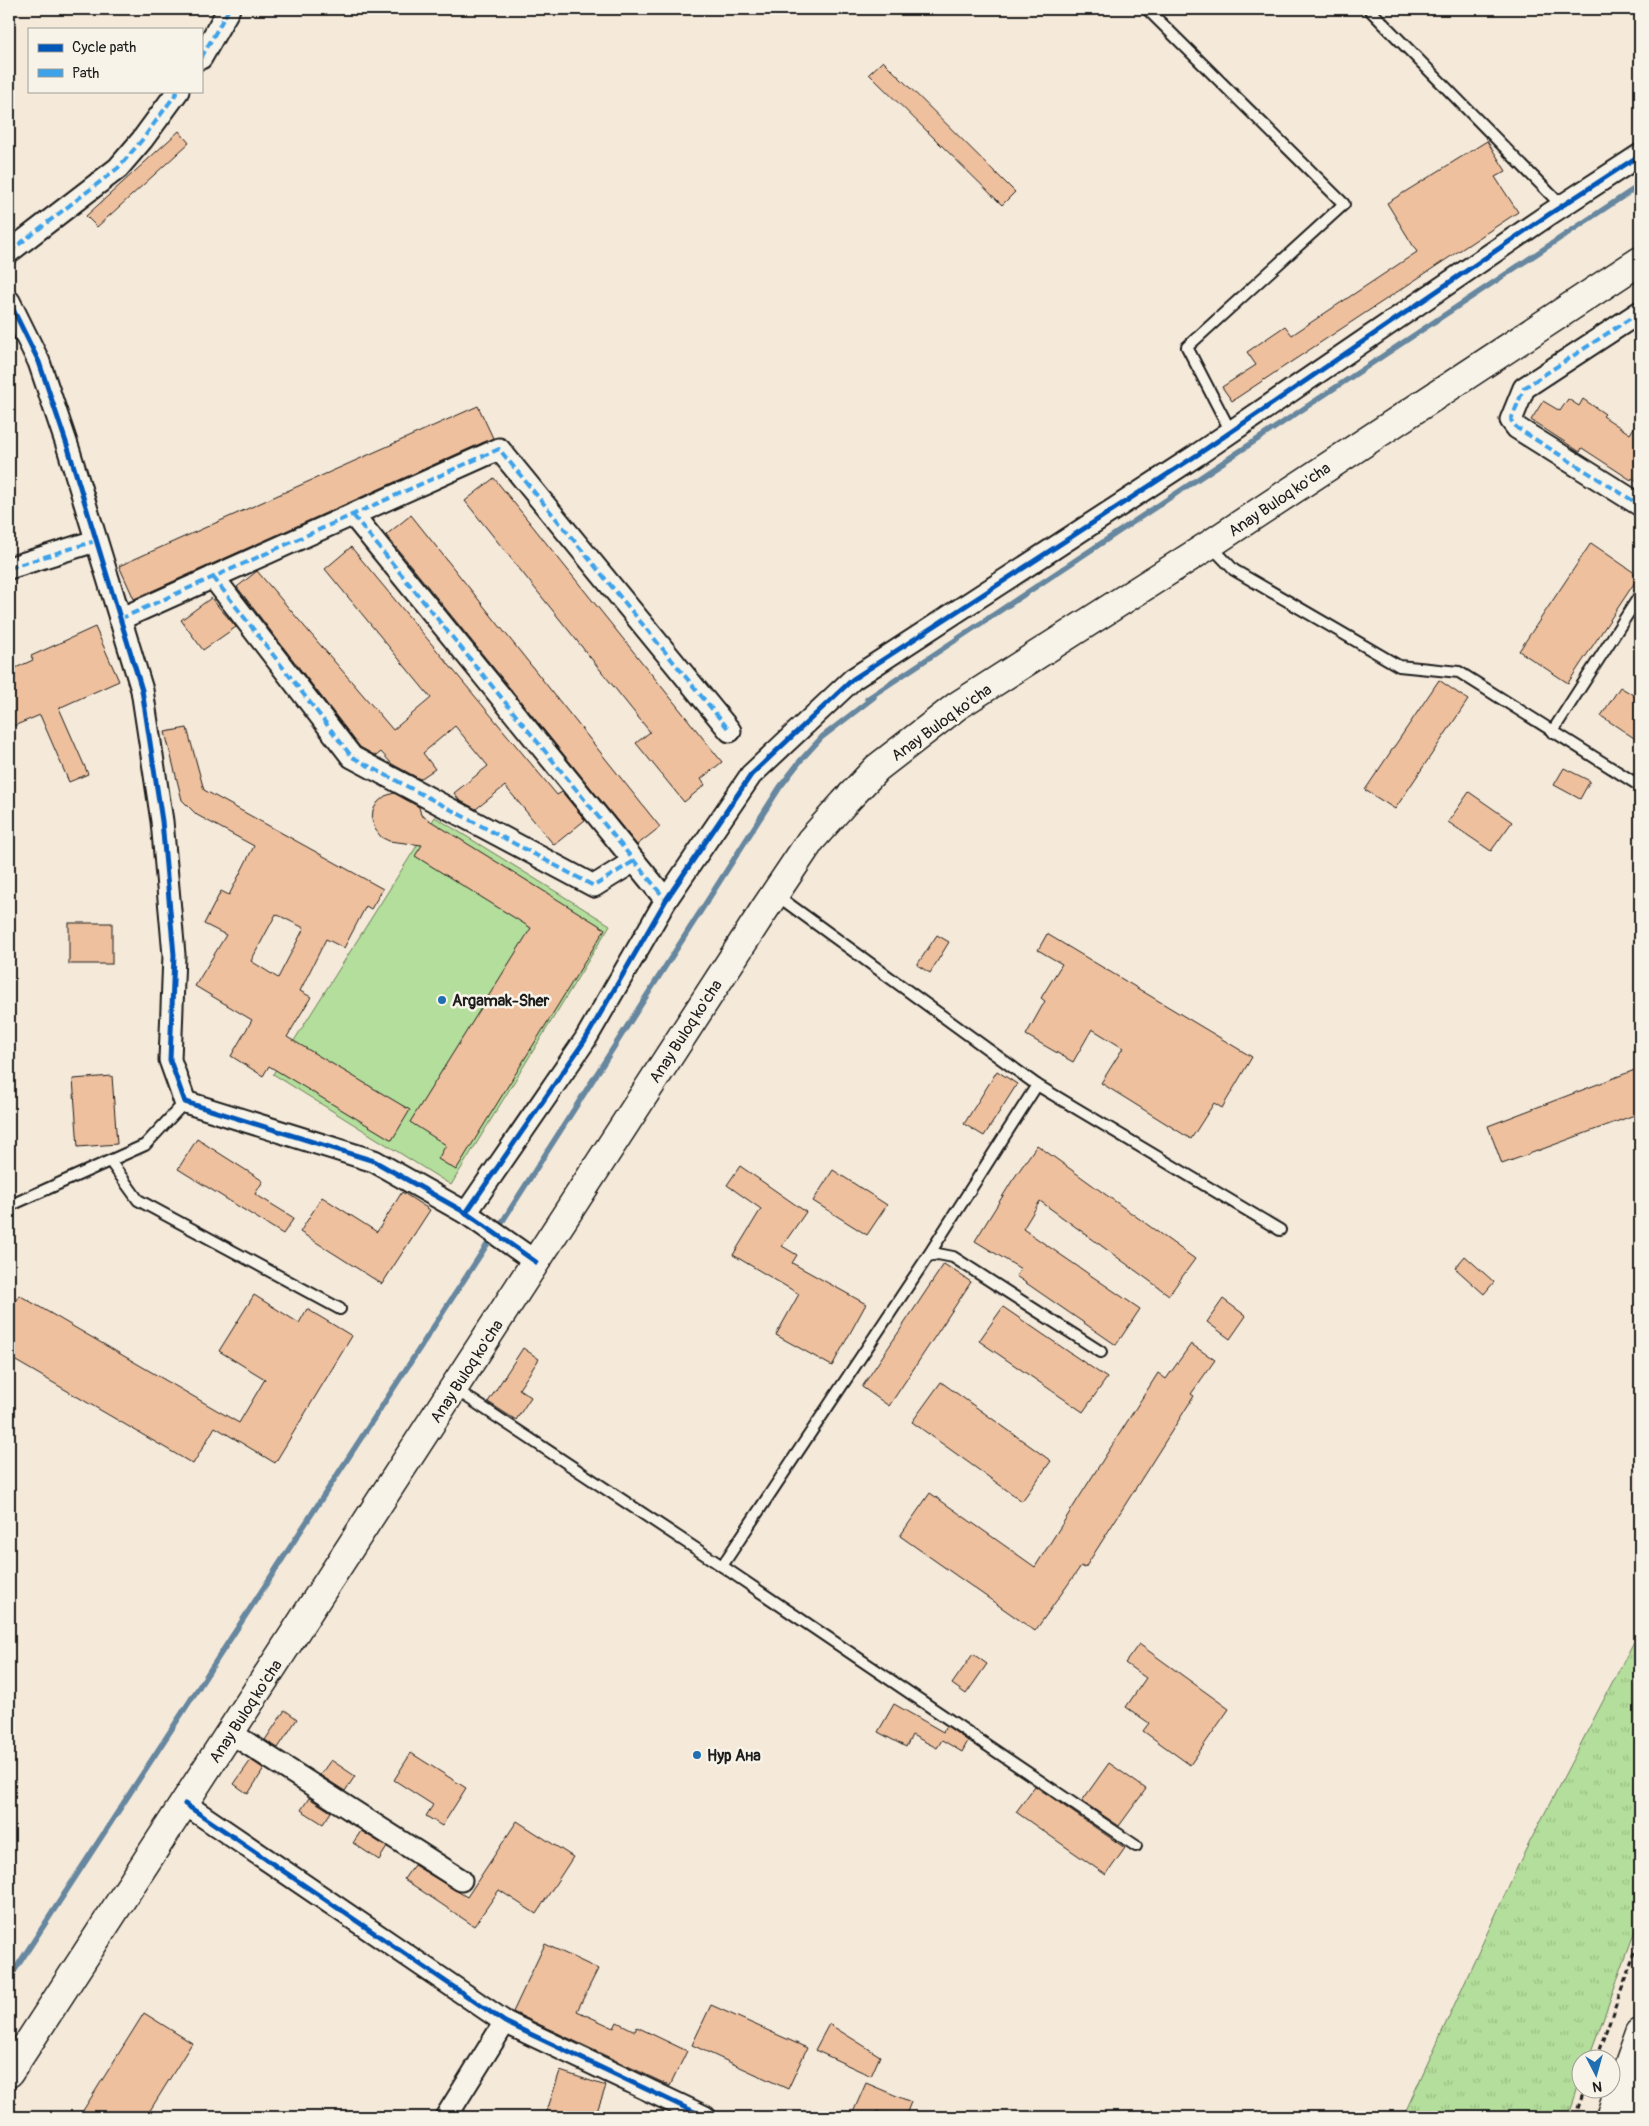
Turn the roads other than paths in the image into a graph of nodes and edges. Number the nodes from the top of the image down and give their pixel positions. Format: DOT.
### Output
graph roads {
  1 [pos="228,9"];
  2 [pos="1147,9"];
  3 [pos="1369,9"];
  4 [pos="202,56"];
  5 [pos="177,92"];
  6 [pos="1640,155"];
  7 [pos="1562,206"];
  8 [pos="9,252"];
  9 [pos="1640,261"];
  10 [pos="9,300"];
  11 [pos="1640,312"];
  12 [pos="1231,432"];
  13 [pos="1640,504"];
  14 [pos="353,515"];
  15 [pos="95,541"];
  16 [pos="1210,545"];
  17 [pos="9,568"];
  18 [pos="213,577"];
  19 [pos="1640,595"];
  20 [pos="120,619"];
  21 [pos="730,731"];
  22 [pos="1552,732"];
  23 [pos="1640,786"];
  24 [pos="634,861"];
  25 [pos="775,893"];
  26 [pos="666,900"];
  27 [pos="1037,1085"];
  28 [pos="185,1102"];
  29 [pos="110,1161"];
  30 [pos="9,1206"];
  31 [pos="466,1213"];
  32 [pos="1280,1230"];
  33 [pos="928,1256"];
  34 [pos="536,1262"];
  35 [pos="340,1310"];
  36 [pos="1101,1352"];
  37 [pos="454,1389"];
  38 [pos="722,1566"];
  39 [pos="231,1733"];
  40 [pos="185,1804"];
  41 [pos="1136,1846"];
  42 [pos="461,1880"];
  43 [pos="505,2022"];
  44 [pos="1640,2033"];
  45 [pos="9,2073"];
  46 [pos="1640,2096"];
  47 [pos="446,2117"];
  48 [pos="705,2117"];
  49 [pos="1610,2117"];
  50 [pos="1632,2117"];
  1 -- 4 [label="street"];
  2 -- 12 [label="lane"];
  3 -- 7 [label="lane"];
  5 -- 8 [label="street"];
  6 -- 7 [label="street"];
  7 -- 12 [label="street"];
  9 -- 16 [label="main road, Anay Buloq ko'cha"];
  10 -- 15 [label="street"];
  11 -- 13 [label="street"];
  12 -- 26 [label="street"];
  14 -- 18 [label="street"];
  14 -- 21 [label="street"];
  14 -- 24 [label="street"];
  15 -- 17 [label="street"];
  15 -- 20 [label="street"];
  16 -- 22 [label="lane"];
  16 -- 25 [label="main road, Anay Buloq ko'cha"];
  18 -- 20 [label="street"];
  18 -- 24 [label="street"];
  19 -- 22 [label="lane"];
  20 -- 28 [label="street"];
  22 -- 23 [label="lane"];
  24 -- 26 [label="street"];
  25 -- 27 [label="lane"];
  25 -- 34 [label="main road, Anay Buloq ko'cha"];
  26 -- 31 [label="street"];
  27 -- 32 [label="lane"];
  27 -- 33 [label="lane"];
  28 -- 29 [label="lane"];
  28 -- 31 [label="street"];
  29 -- 30 [label="lane"];
  29 -- 35 [label="lane"];
  31 -- 34 [label="street"];
  33 -- 36 [label="lane"];
  33 -- 38 [label="lane"];
  34 -- 37 [label="main road, Anay Buloq ko'cha"];
  37 -- 38 [label="lane"];
  37 -- 39 [label="main road, Anay Buloq ko'cha"];
  38 -- 41 [label="lane"];
  39 -- 40 [label="main road, Anay Buloq ko'cha"];
  39 -- 42 [label="street"];
  40 -- 43 [label="street"];
  40 -- 45 [label="main road, Anay Buloq ko'cha"];
  43 -- 47 [label="street"];
  43 -- 48 [label="street"];
  44 -- 49 [label="main road"];
  46 -- 50 [label="main road"];
}
